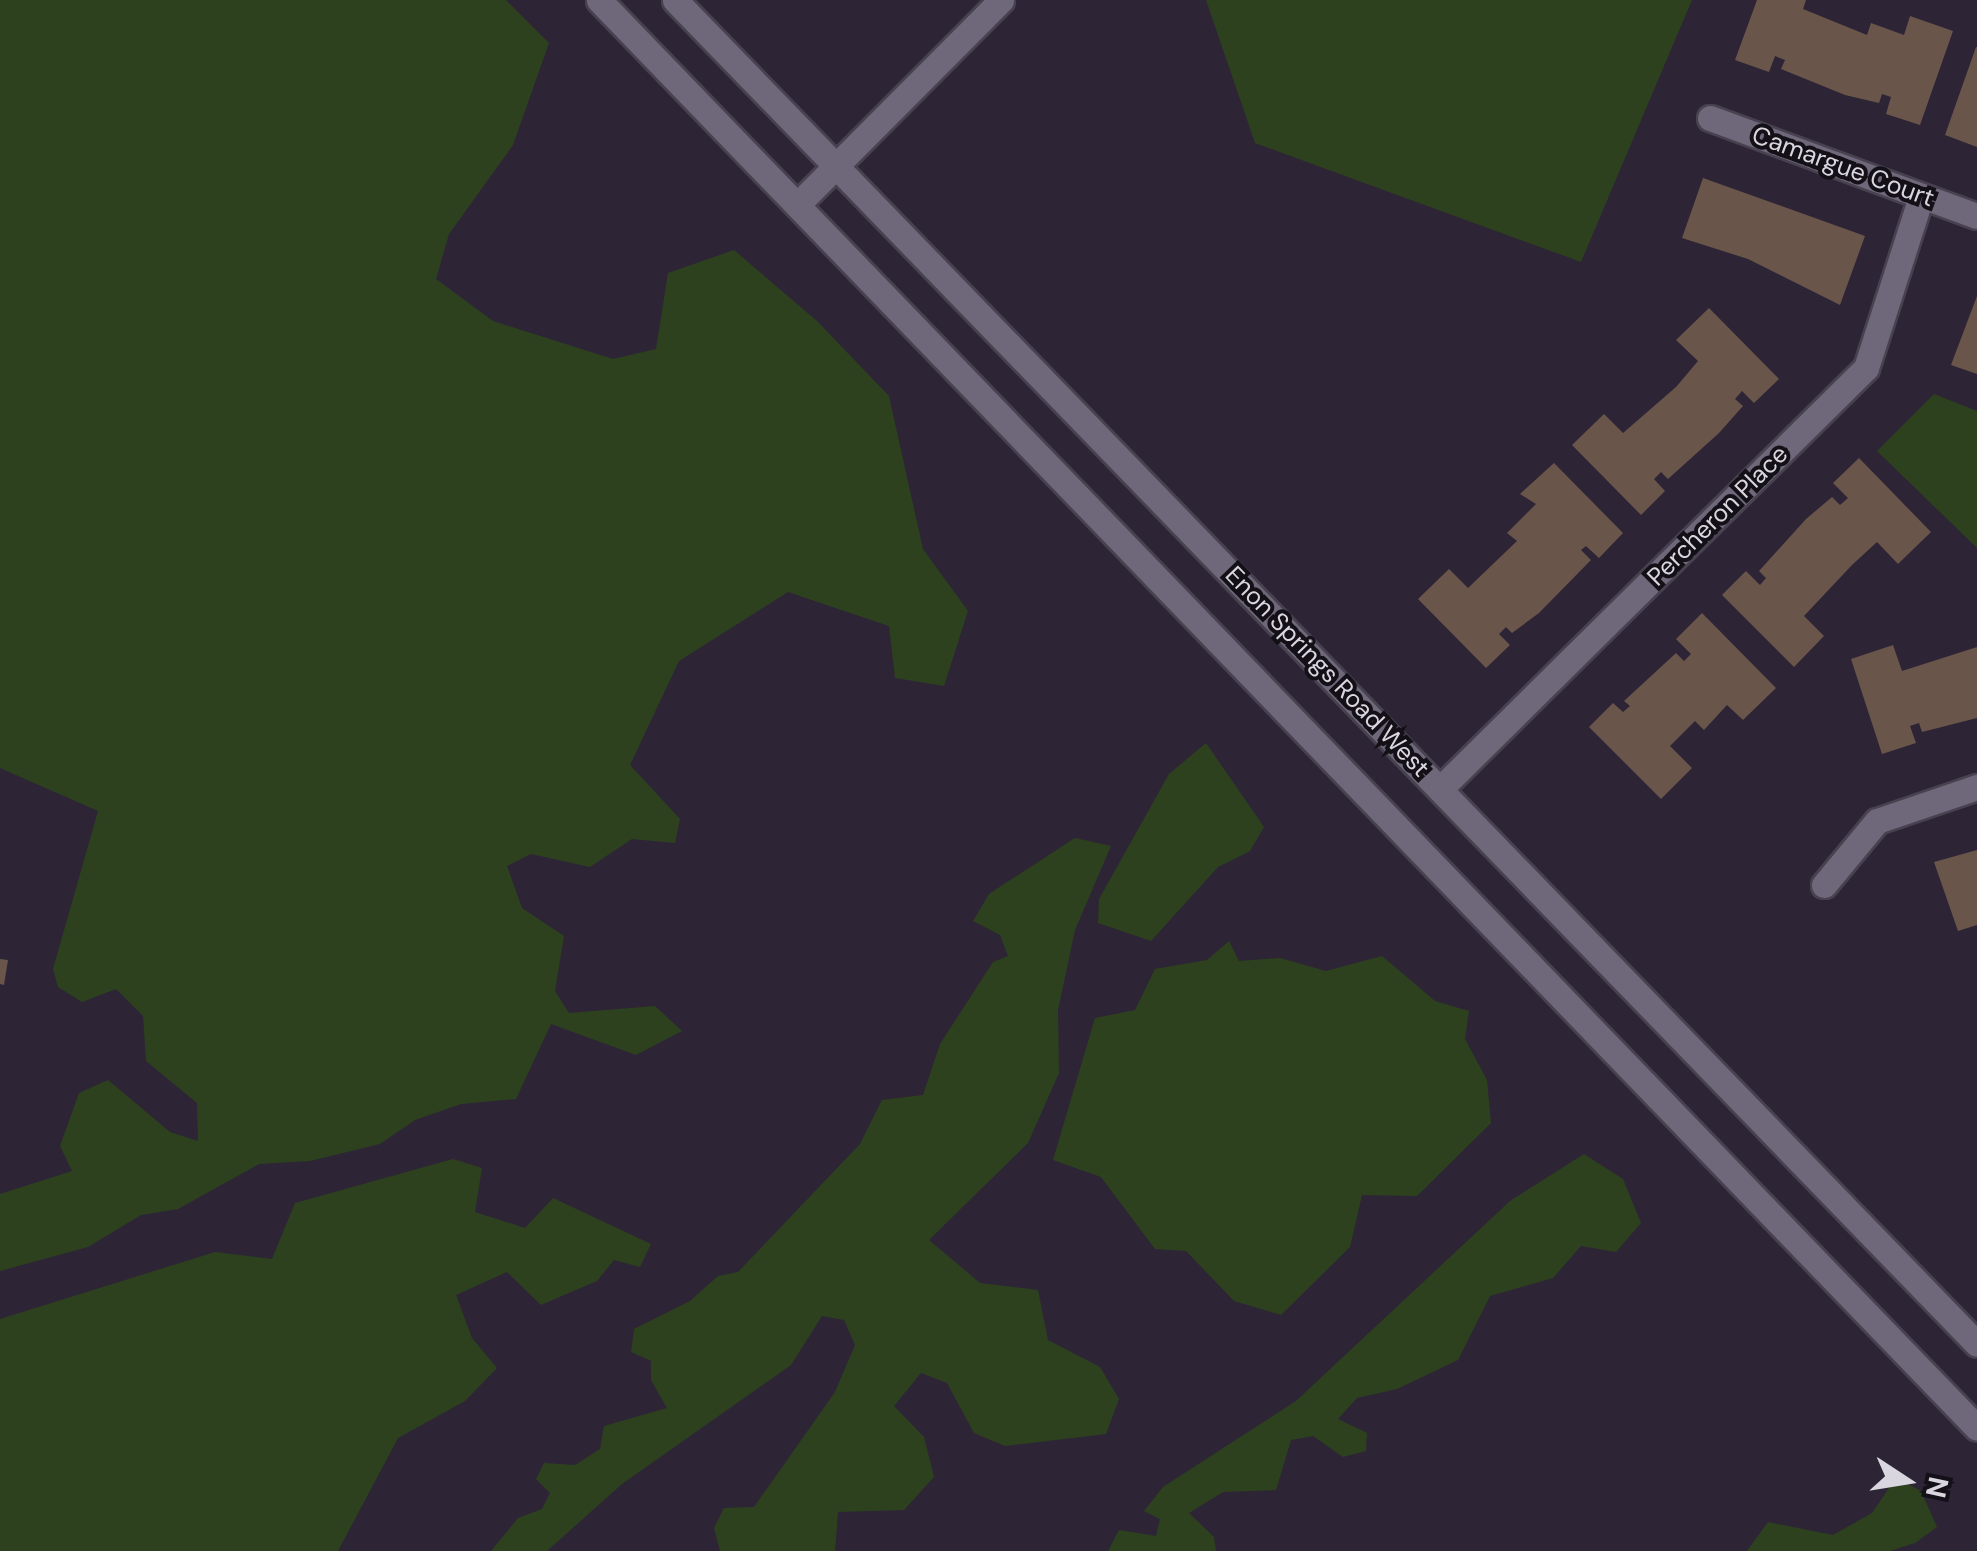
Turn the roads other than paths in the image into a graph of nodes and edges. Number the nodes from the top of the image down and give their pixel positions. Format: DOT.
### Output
graph roads {
  1 [pos="599,0"];
  2 [pos="675,0"];
  3 [pos="1002,0"];
  4 [pos="1710,118"];
  5 [pos="836,167"];
  6 [pos="1921,197"];
  7 [pos="797,205"];
  8 [pos="1977,216"];
  9 [pos="1977,786"];
  10 [pos="1440,789"];
  11 [pos="1824,885"];
  12 [pos="1977,1344"];
  13 [pos="1977,1428"];
  1 -- 7 [label="street"];
  2 -- 5 [label="street, Enon Springs Road West"];
  3 -- 5 [label="street"];
  4 -- 6 [label="street, Camargue Court"];
  5 -- 7 [label="street"];
  5 -- 10 [label="street, Enon Springs Road West"];
  6 -- 8 [label="street, Camargue Court"];
  6 -- 10 [label="street, Percheron Place"];
  7 -- 13 [label="street"];
  9 -- 11 [label="street"];
  10 -- 12 [label="street, Enon Springs Road West"];
}
